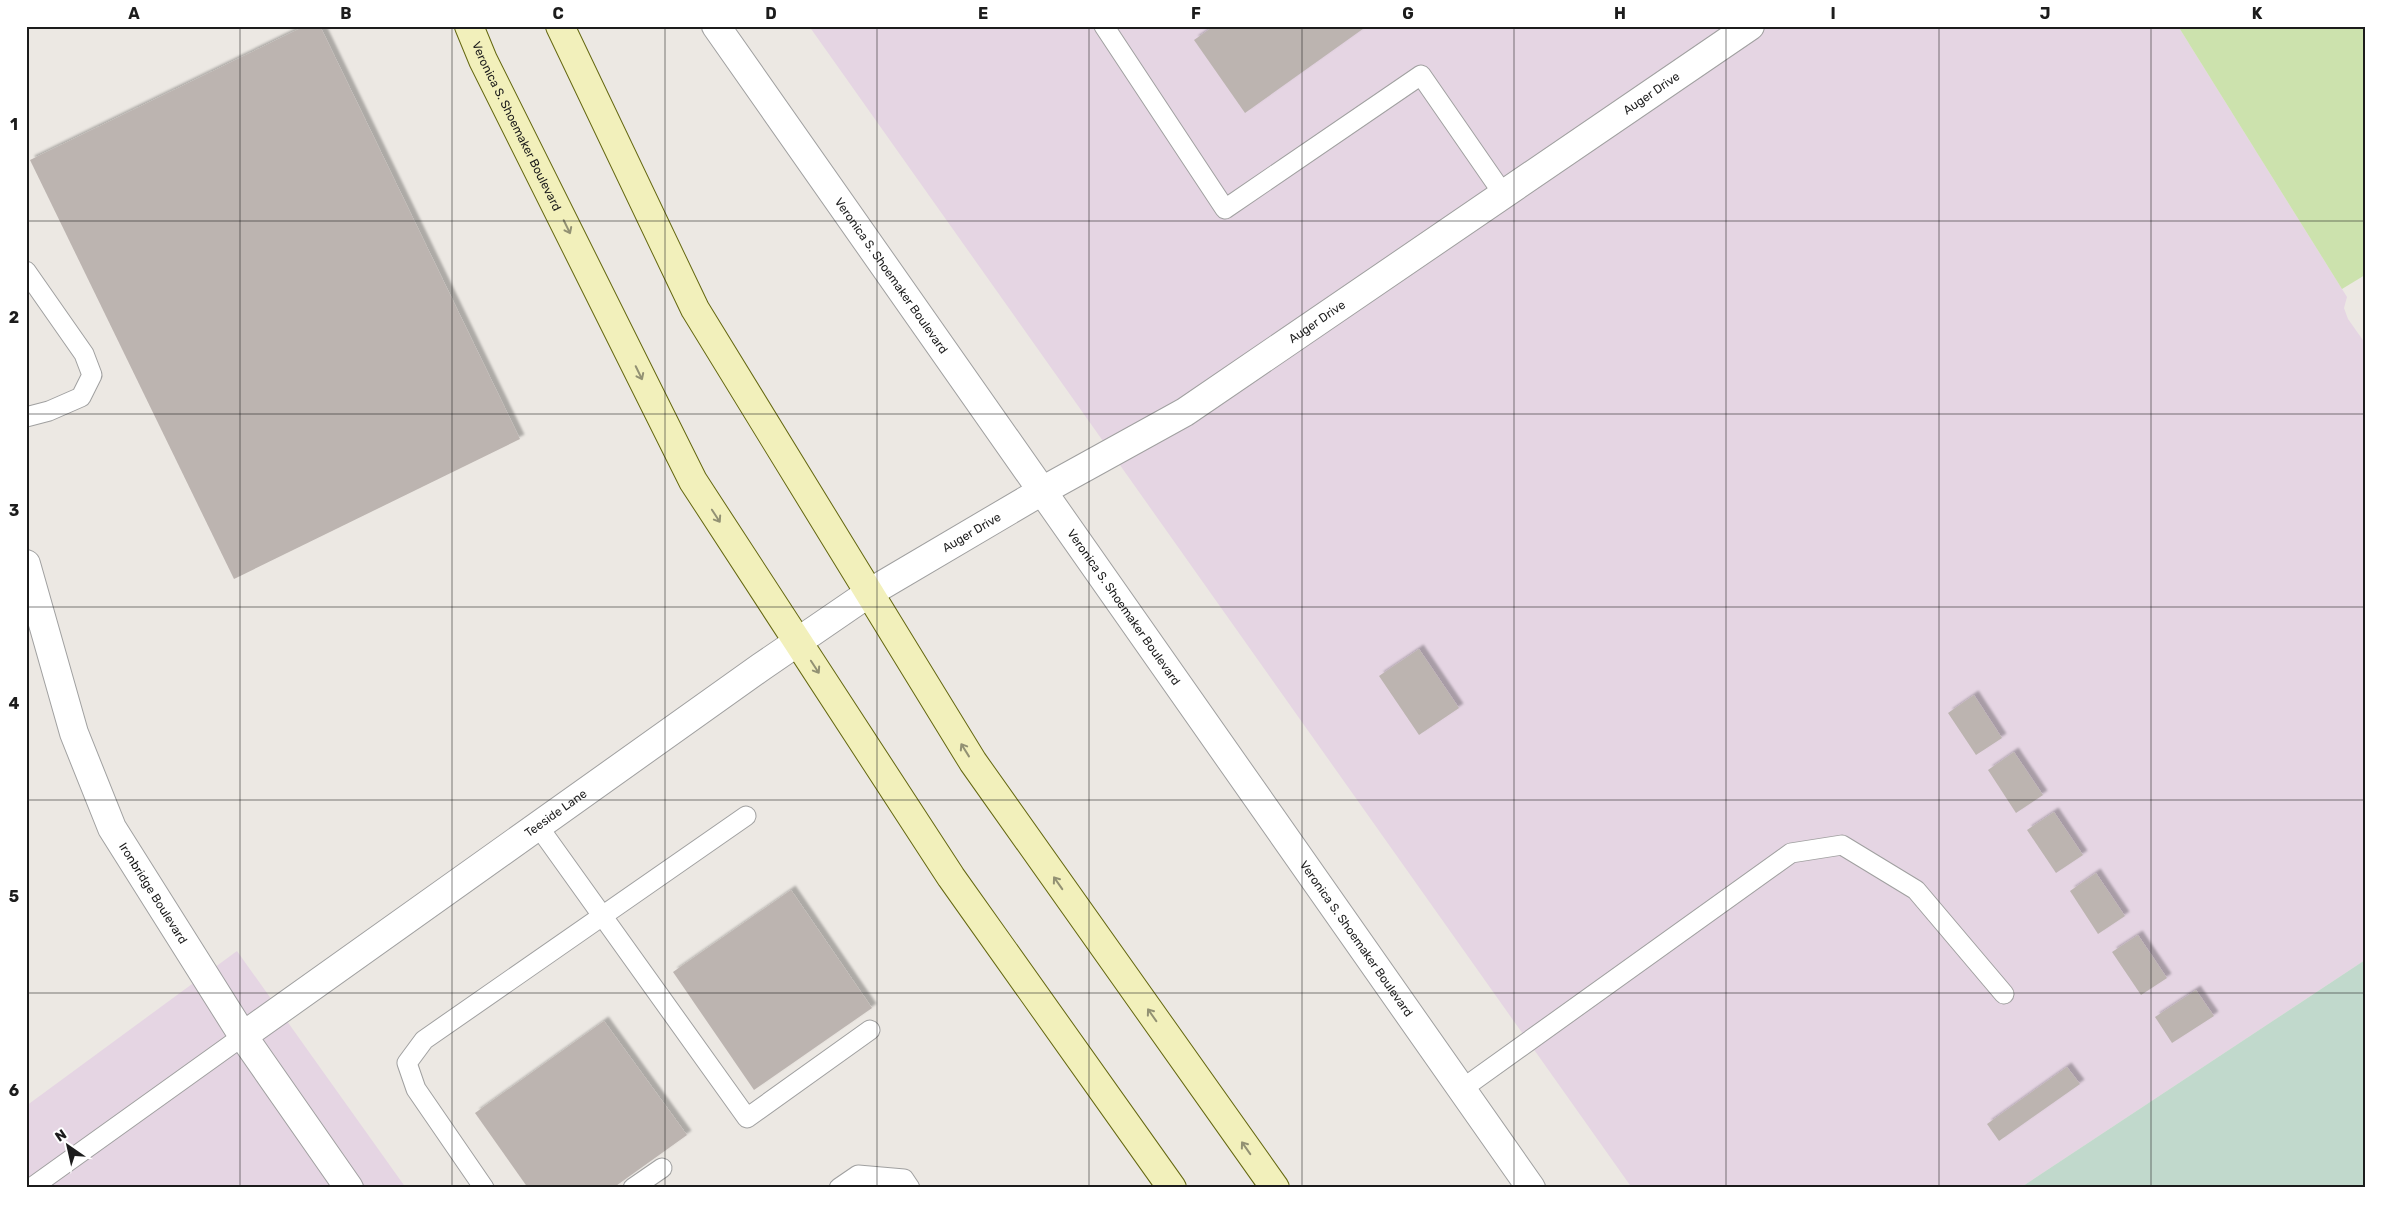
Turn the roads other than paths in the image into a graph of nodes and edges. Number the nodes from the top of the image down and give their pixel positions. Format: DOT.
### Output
graph roads {
  1 [pos="469,26"];
  2 [pos="560,26"];
  3 [pos="1104,26"];
  4 [pos="1750,26"];
  5 [pos="722,28"];
  6 [pos="1504,195"];
  7 [pos="26,271"];
  8 [pos="26,417"];
  9 [pos="1042,491"];
  10 [pos="26,564"];
  11 [pos="869,594"];
  12 [pos="798,642"];
  13 [pos="746,816"];
  14 [pos="538,826"];
  15 [pos="602,916"];
  16 [pos="2004,994"];
  17 [pos="870,1030"];
  18 [pos="243,1036"];
  19 [pos="1462,1089"];
  20 [pos="662,1168"];
  21 [pos="31,1188"];
  22 [pos="348,1188"];
  23 [pos="484,1188"];
  24 [pos="633,1188"];
  25 [pos="839,1188"];
  26 [pos="910,1188"];
  27 [pos="1172,1188"];
  28 [pos="1275,1188"];
  29 [pos="1531,1188"];
  1 -- 12 [label="street, Veronica S. Shoemaker Boulevard, one-way"];
  2 -- 11 [label="street"];
  3 -- 6 [label="lane"];
  4 -- 6 [label="street, Auger Drive"];
  5 -- 9 [label="street, Veronica S. Shoemaker Boulevard"];
  6 -- 9 [label="street, Auger Drive"];
  7 -- 8 [label="lane"];
  9 -- 11 [label="street, Auger Drive"];
  9 -- 19 [label="street, Veronica S. Shoemaker Boulevard"];
  10 -- 18 [label="street, Ironbridge Boulevard"];
  11 -- 12 [label="street, Teeside Lane"];
  28 -- 11 [label="street, one-way"];
  12 -- 14 [label="street, Teeside Lane"];
  12 -- 27 [label="street, Veronica S. Shoemaker Boulevard, one-way"];
  13 -- 15 [label="lane"];
  14 -- 15 [label="lane"];
  14 -- 18 [label="street, Teeside Lane"];
  15 -- 17 [label="lane"];
  15 -- 23 [label="lane"];
  16 -- 19 [label="lane"];
  18 -- 21 [label="lane"];
  18 -- 22 [label="street, Ironbridge Boulevard"];
  19 -- 29 [label="street, Veronica S. Shoemaker Boulevard"];
  20 -- 24 [label="lane"];
  25 -- 26 [label="lane"];
}
